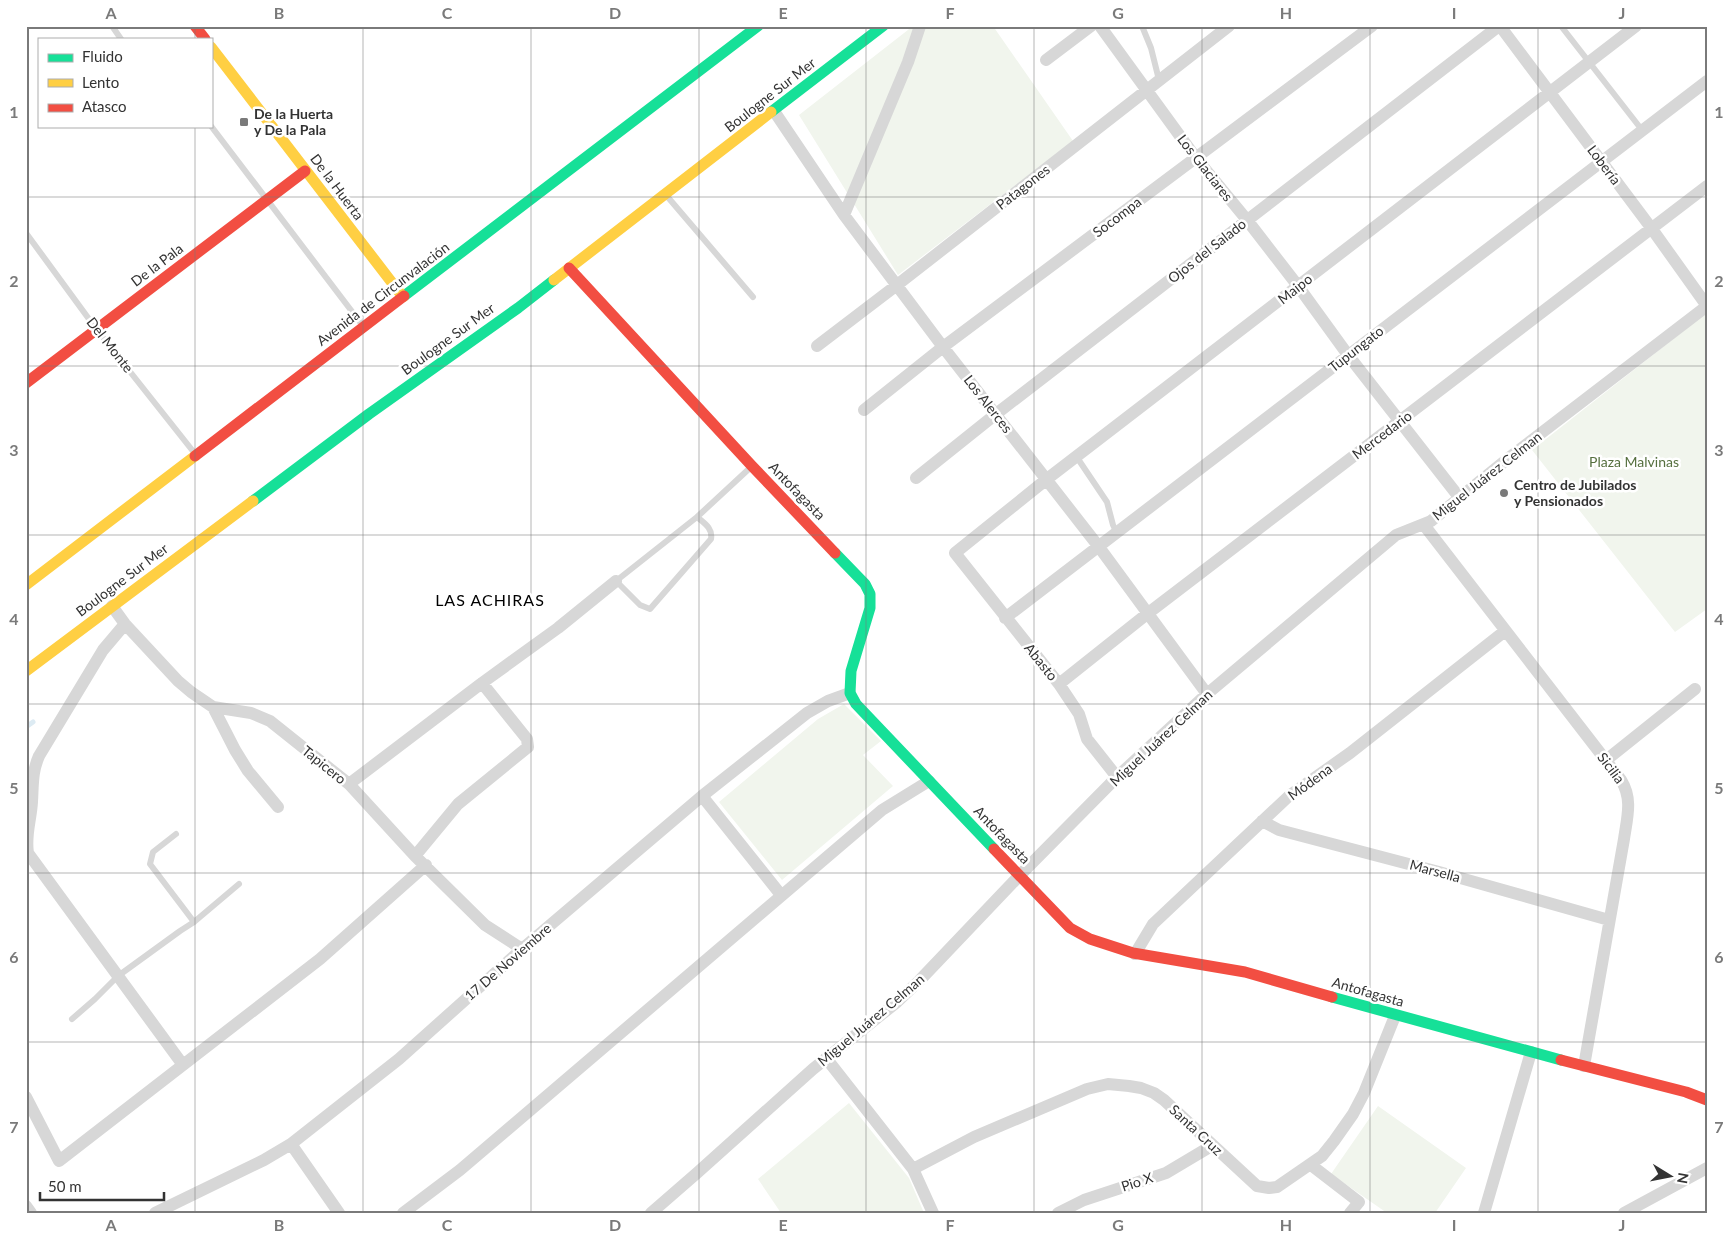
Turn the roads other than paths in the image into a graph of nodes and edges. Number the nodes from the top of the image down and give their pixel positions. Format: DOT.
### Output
graph roads {
  1 [pos="112,26"];
  2 [pos="195,26"];
  3 [pos="758,26"];
  4 [pos="883,26"];
  5 [pos="920,26"];
  6 [pos="1090,26"];
  7 [pos="1100,26"];
  8 [pos="1142,26"];
  9 [pos="1229,26"];
  10 [pos="1372,26"];
  11 [pos="1500,26"];
  12 [pos="1561,26"];
  13 [pos="1636,26"];
  14 [pos="120,38"];
  15 [pos="204,38"];
  16 [pos="212,48"];
  17 [pos="1046,60"];
  18 [pos="1589,62"];
  19 [pos="1159,80"];
  20 [pos="1707,81"];
  21 [pos="1147,90"];
  22 [pos="1550,92"];
  23 [pos="774,111"];
  24 [pos="212,127"];
  25 [pos="1642,130"];
  26 [pos="1196,158"];
  27 [pos="1601,161"];
  28 [pos="306,170"];
  29 [pos="1707,186"];
  30 [pos="666,194"];
  31 [pos="267,200"];
  32 [pos="844,215"];
  33 [pos="1247,220"];
  34 [pos="1652,229"];
  35 [pos="26,233"];
  36 [pos="569,268"];
  37 [pos="897,286"];
  38 [pos="1298,286"];
  39 [pos="403,297"];
  40 [pos="753,297"];
  41 [pos="1707,306"];
  42 [pos="364,327"];
  43 [pos="97,330"];
  44 [pos="817,346"];
  45 [pos="943,347"];
  46 [pos="1348,355"];
  47 [pos="26,383"];
  48 [pos="864,410"];
  49 [pos="996,414"];
  50 [pos="1400,421"];
  51 [pos="196,455"];
  52 [pos="1076,456"];
  53 [pos="752,466"];
  54 [pos="916,478"];
  55 [pos="1047,479"];
  56 [pos="1459,497"];
  57 [pos="697,517"];
  58 [pos="1424,525"];
  59 [pos="1117,533"];
  60 [pos="1099,547"];
  61 [pos="955,553"];
  62 [pos="616,581"];
  63 [pos="26,585"];
  64 [pos="112,606"];
  65 [pos="1147,614"];
  66 [pos="1005,618"];
  67 [pos="125,624"];
  68 [pos="1505,631"];
  69 [pos="26,671"];
  70 [pos="482,683"];
  71 [pos="1059,684"];
  72 [pos="1695,689"];
  73 [pos="850,693"];
  74 [pos="1208,694"];
  75 [pos="213,707"];
  76 [pos="1606,761"];
  77 [pos="1118,777"];
  78 [pos="929,781"];
  79 [pos="349,784"];
  80 [pos="702,796"];
  81 [pos="278,807"];
  82 [pos="1262,821"];
  83 [pos="176,834"];
  84 [pos="415,856"];
  85 [pos="426,865"];
  86 [pos="1020,875"];
  87 [pos="239,884"];
  88 [pos="781,895"];
  89 [pos="1609,920"];
  90 [pos="194,922"];
  91 [pos="522,949"];
  92 [pos="1135,954"];
  93 [pos="118,976"];
  94 [pos="1395,1016"];
  95 [pos="72,1020"];
  96 [pos="1530,1052"];
  97 [pos="826,1058"];
  98 [pos="183,1065"];
  99 [pos="1584,1066"];
  100 [pos="1707,1086"];
  101 [pos="1686,1092"];
  102 [pos="26,1097"];
  103 [pos="1707,1100"];
  104 [pos="291,1144"];
  105 [pos="1213,1144"];
  106 [pos="1311,1165"];
  107 [pos="1707,1168"];
  108 [pos="913,1169"];
  109 [pos="26,1206"];
  110 [pos="30,1213"];
  111 [pos="155,1213"];
  112 [pos="339,1213"];
  113 [pos="403,1213"];
  114 [pos="651,1213"];
  115 [pos="933,1213"];
  116 [pos="1058,1213"];
  117 [pos="1350,1213"];
  118 [pos="1484,1213"];
  119 [pos="1624,1213"];
  1 -- 14 [label="lane"];
  2 -- 15 [label="street"];
  3 -- 39 [label="street, Avenida de Circunvalación"];
  4 -- 23 [label="street, Boulogne Sur Mer"];
  5 -- 32 [label="street"];
  6 -- 17 [label="street"];
  7 -- 21 [label="street, Los Glaciares"];
  8 -- 19 [label="lane"];
  9 -- 19 [label="street, Patagones"];
  10 -- 26 [label="street, Socompa"];
  11 -- 22 [label="street, Lobería"];
  11 -- 33 [label="street, Ojos del Salado"];
  12 -- 18 [label="lane"];
  13 -- 18 [label="street, Maipo"];
  16 -- 28 [label="street, De la Huerta"];
  18 -- 22 [label="street, Maipo"];
  18 -- 25 [label="lane"];
  19 -- 21 [label="street, Patagones"];
  20 -- 25 [label="street, Tupungato"];
  21 -- 26 [label="street, Los Glaciares"];
  21 -- 37 [label="street, Patagones"];
  22 -- 27 [label="street, Lobería"];
  22 -- 38 [label="street, Maipo"];
  23 -- 30 [label="street, Boulogne Sur Mer"];
  23 -- 32 [label="street, Los Alerces"];
  24 -- 31 [label="lane"];
  25 -- 27 [label="street, Tupungato"];
  26 -- 33 [label="street, Los Glaciares"];
  26 -- 45 [label="street, Socompa"];
  27 -- 34 [label="street, Lobería"];
  27 -- 46 [label="street, Tupungato"];
  28 -- 31 [label="street, De la Pala"];
  28 -- 39 [label="street, De la Huerta"];
  29 -- 34 [label="street, Mercedario"];
  30 -- 36 [label="street, Boulogne Sur Mer"];
  30 -- 40 [label="lane"];
  31 -- 42 [label="lane"];
  31 -- 43 [label="street, De la Pala"];
  32 -- 37 [label="street, Los Alerces"];
  33 -- 38 [label="street, Los Glaciares"];
  33 -- 49 [label="street, Ojos del Salado"];
  34 -- 41 [label="street, Lobería"];
  34 -- 50 [label="street, Mercedario"];
  35 -- 43 [label="lane, Del Monte"];
  36 -- 53 [label="street, Antofagasta"];
  36 -- 64 [label="street, Boulogne Sur Mer"];
  37 -- 44 [label="street, Patagones"];
  37 -- 45 [label="street, Los Alerces"];
  38 -- 46 [label="street, Los Glaciares"];
  38 -- 52 [label="street, Maipo"];
  39 -- 42 [label="street, Avenida de Circunvalación"];
  41 -- 56 [label="street, Miguel Juárez Celman"];
  42 -- 51 [label="street, Avenida de Circunvalación"];
  43 -- 47 [label="street, De la Pala"];
  43 -- 51 [label="lane, Del Monte"];
  45 -- 48 [label="street, Socompa"];
  45 -- 49 [label="street, Los Alerces"];
  46 -- 50 [label="street, Los Glaciares"];
  46 -- 59 [label="street, Tupungato"];
  49 -- 54 [label="street, Ojos del Salado"];
  49 -- 55 [label="street, Los Alerces"];
  50 -- 56 [label="street, Los Glaciares"];
  50 -- 65 [label="street, Mercedario"];
  51 -- 63 [label="street, Avenida de Circunvalación"];
  52 -- 55 [label="street, Maipo"];
  52 -- 59 [label="lane"];
  53 -- 57 [label="lane"];
  53 -- 73 [label="street, Antofagasta"];
  55 -- 60 [label="street, Los Alerces"];
  55 -- 61 [label="street, Maipo"];
  56 -- 58 [label="street, Miguel Juárez Celman"];
  57 -- 62 [label="lane"];
  57 -- 62 [label="lane"];
  58 -- 68 [label="street, Sicilia"];
  58 -- 74 [label="street, Miguel Juárez Celman"];
  59 -- 60 [label="street, Tupungato"];
  60 -- 65 [label="street, Los Alerces"];
  60 -- 66 [label="street, Tupungato"];
  61 -- 66 [label="street, Abasto"];
  62 -- 70 [label="street"];
  64 -- 67 [label="street, Tapicero"];
  64 -- 69 [label="street, Boulogne Sur Mer"];
  65 -- 71 [label="street, Mercedario"];
  65 -- 74 [label="street, Los Alerces"];
  66 -- 71 [label="street, Abasto"];
  67 -- 75 [label="street, Tapicero"];
  67 -- 93 [label="street"];
  68 -- 76 [label="street, Sicilia"];
  68 -- 82 [label="street, Módena"];
  70 -- 79 [label="street"];
  70 -- 84 [label="street"];
  71 -- 77 [label="street, Abasto"];
  72 -- 76 [label="street"];
  73 -- 78 [label="street, Antofagasta"];
  73 -- 80 [label="street, 17 De Noviembre"];
  74 -- 77 [label="street, Miguel Juárez Celman"];
  75 -- 79 [label="street, Tapicero"];
  75 -- 81 [label="street"];
  76 -- 89 [label="street, Sicilia"];
  77 -- 86 [label="street, Miguel Juárez Celman"];
  78 -- 86 [label="street, Antofagasta"];
  78 -- 88 [label="street"];
  79 -- 84 [label="street, Tapicero"];
  80 -- 88 [label="street"];
  80 -- 91 [label="street, 17 De Noviembre"];
  82 -- 89 [label="street, Marsella"];
  82 -- 92 [label="street, Módena"];
  83 -- 90 [label="lane"];
  84 -- 85 [label="street, Tapicero"];
  85 -- 91 [label="street, Tapicero"];
  85 -- 98 [label="street"];
  86 -- 92 [label="street, Antofagasta"];
  86 -- 97 [label="street, Miguel Juárez Celman"];
  87 -- 90 [label="lane"];
  88 -- 113 [label="street"];
  89 -- 99 [label="street, Sicilia"];
  90 -- 93 [label="lane"];
  91 -- 104 [label="street, 17 De Noviembre"];
  92 -- 94 [label="street, Antofagasta"];
  93 -- 95 [label="lane"];
  93 -- 98 [label="street"];
  94 -- 96 [label="street, Antofagasta"];
  94 -- 106 [label="street, Santa Cruz"];
  96 -- 99 [label="street, Antofagasta"];
  96 -- 118 [label="street"];
  97 -- 108 [label="street"];
  97 -- 114 [label="street, Miguel Juárez Celman"];
  98 -- 102 [label="street"];
  99 -- 101 [label="street, Antofagasta"];
  100 -- 101 [label="street"];
  101 -- 103 [label="street, Antofagasta"];
  104 -- 111 [label="street, 17 De Noviembre"];
  104 -- 112 [label="street"];
  105 -- 106 [label="street, Santa Cruz"];
  105 -- 108 [label="street, Santa Cruz"];
  105 -- 116 [label="street, Pio X"];
  106 -- 117 [label="street"];
  107 -- 119 [label="street"];
  108 -- 115 [label="street"];
  109 -- 110 [label="street"];
}
